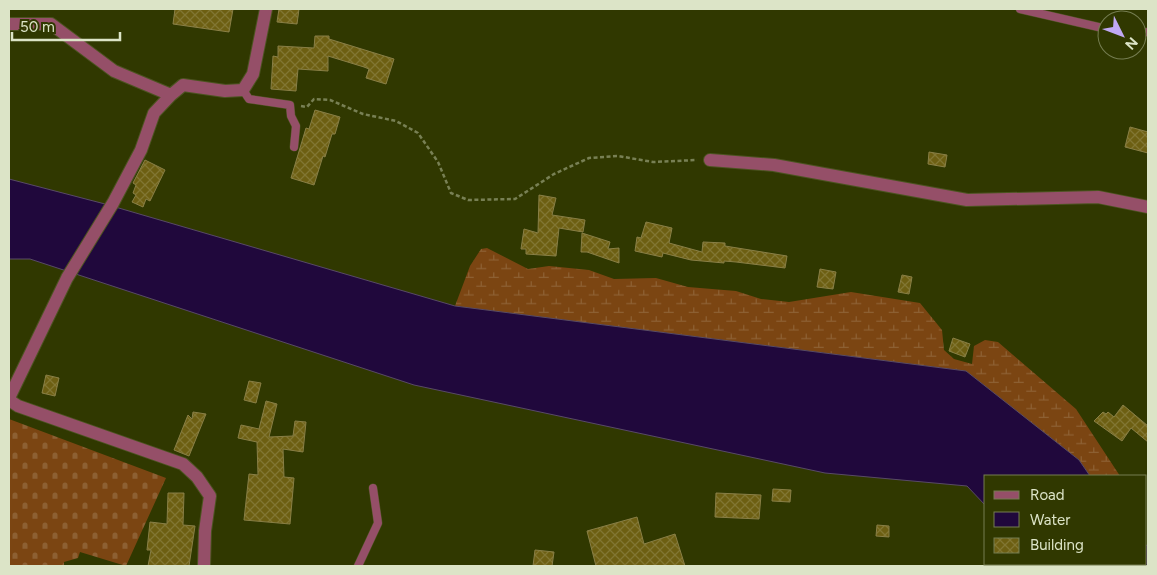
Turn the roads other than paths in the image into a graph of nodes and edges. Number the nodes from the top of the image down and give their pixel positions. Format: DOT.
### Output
graph roads {
  1 [pos="266,9"];
  2 [pos="1020,9"];
  3 [pos="9,24"];
  4 [pos="1097,27"];
  5 [pos="243,90"];
  6 [pos="170,95"];
  7 [pos="294,147"];
  8 [pos="710,160"];
  9 [pos="1148,207"];
  10 [pos="9,399"];
  11 [pos="373,488"];
  12 [pos="204,566"];
  13 [pos="358,566"];
  1 -- 5 [label="street"];
  2 -- 4 [label="lane"];
  3 -- 6 [label="street"];
  5 -- 6 [label="street"];
  5 -- 7 [label="lane"];
  6 -- 10 [label="street"];
  8 -- 9 [label="street"];
  10 -- 12 [label="street"];
  11 -- 13 [label="lane"];
}
